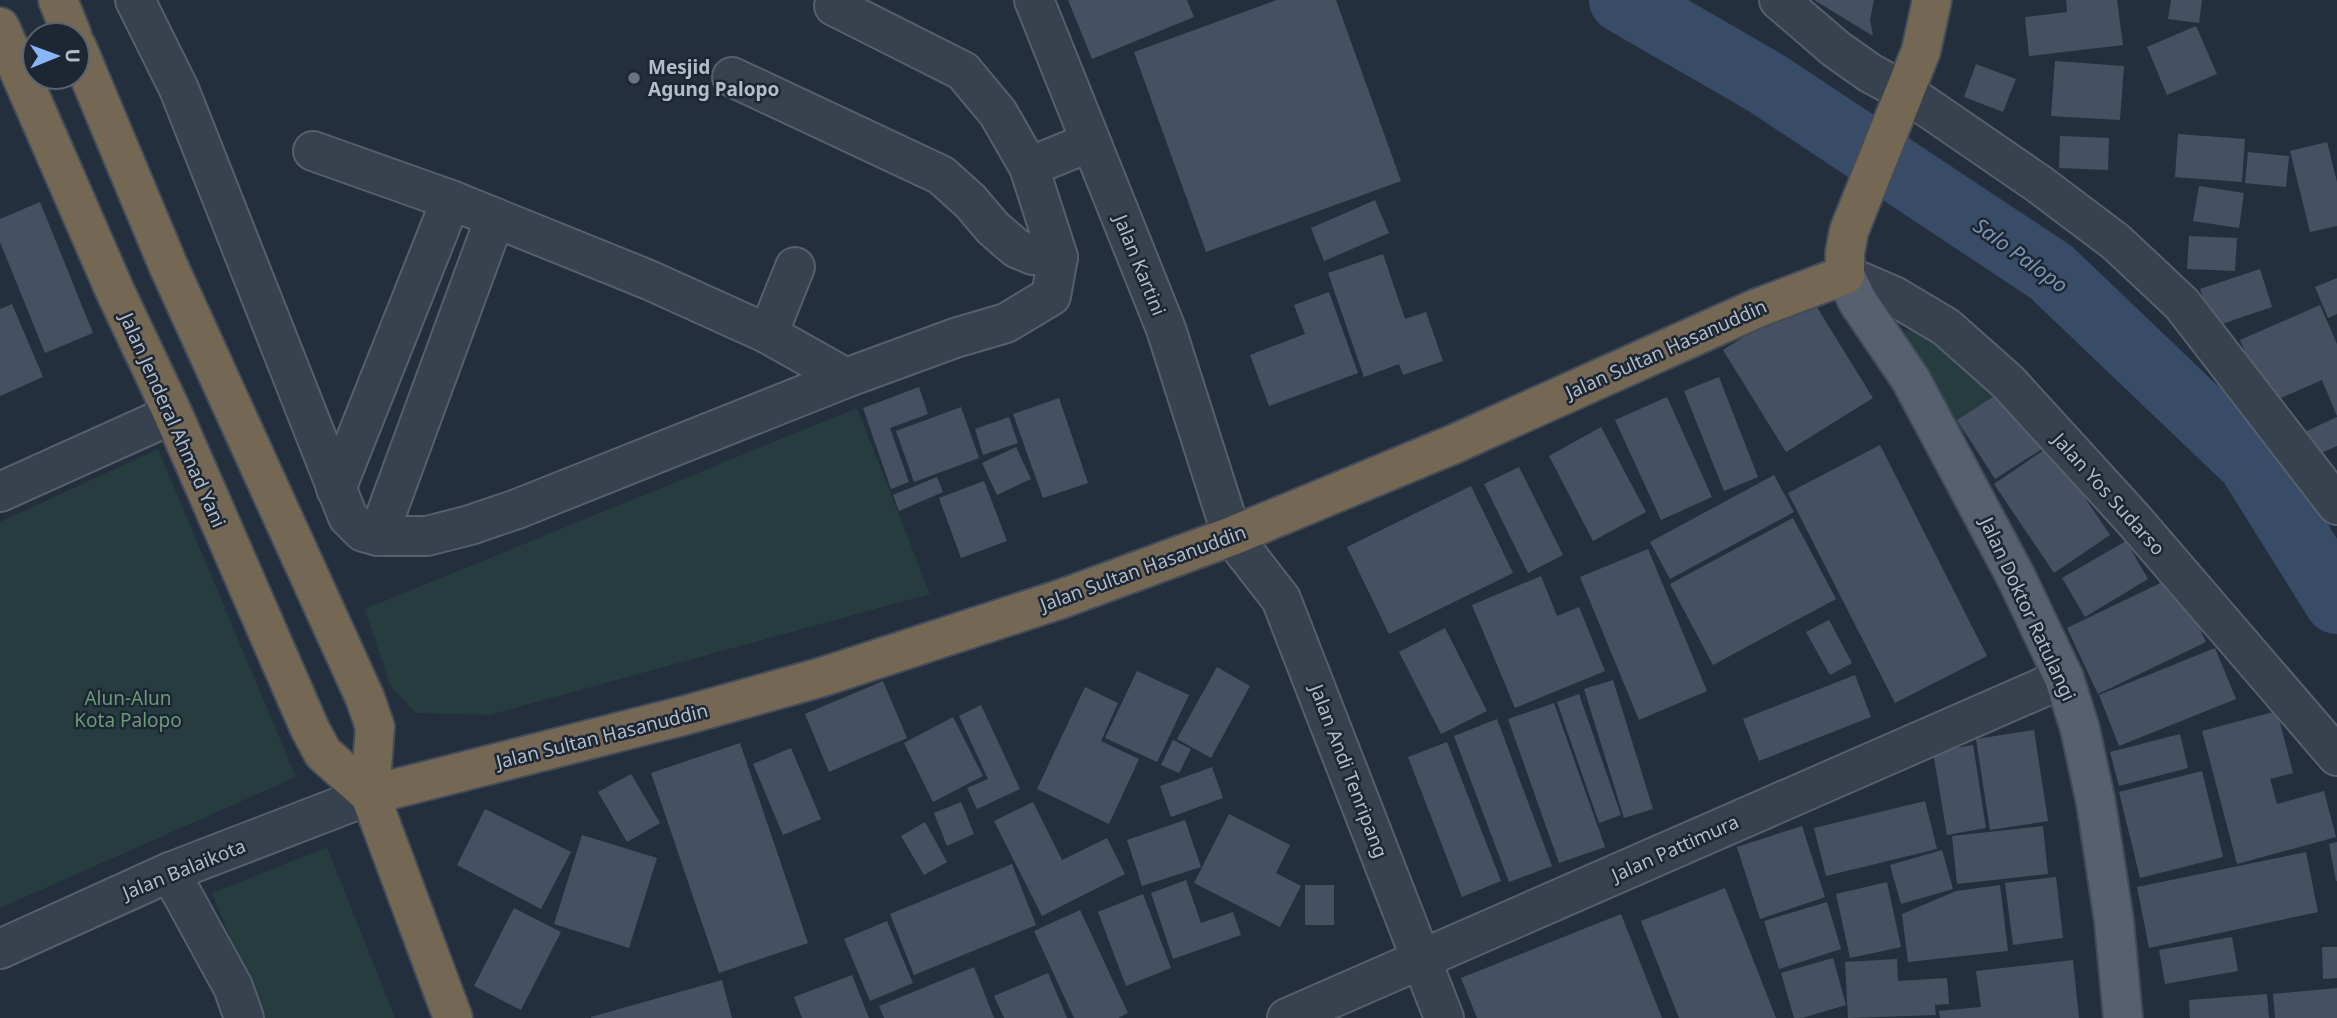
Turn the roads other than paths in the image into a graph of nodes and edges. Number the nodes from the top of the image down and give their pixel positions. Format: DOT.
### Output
graph roads {
  1 [pos="58,0"];
  2 [pos="135,0"];
  3 [pos="1034,0"];
  4 [pos="1779,0"];
  5 [pos="1932,0"];
  6 [pos="834,6"];
  7 [pos="66,21"];
  8 [pos="0,27"];
  9 [pos="732,77"];
  10 [pos="91,81"];
  11 [pos="1902,101"];
  12 [pos="1090,142"];
  13 [pos="313,151"];
  14 [pos="1029,167"];
  15 [pos="451,200"];
  16 [pos="495,218"];
  17 [pos="1058,257"];
  18 [pos="168,265"];
  19 [pos="795,267"];
  20 [pos="1844,275"];
  21 [pos="115,291"];
  22 [pos="768,334"];
  23 [pos="846,378"];
  24 [pos="173,414"];
  25 [pos="336,489"];
  26 [pos="0,492"];
  27 [pos="2337,505"];
  28 [pos="378,536"];
  29 [pos="1232,536"];
  30 [pos="2064,678"];
  31 [pos="2337,756"];
  32 [pos="370,795"];
  33 [pos="170,872"];
  34 [pos="0,949"];
  35 [pos="1421,959"];
  36 [pos="244,1018"];
  37 [pos="453,1018"];
  38 [pos="1287,1018"];
  39 [pos="1444,1018"];
  40 [pos="2123,1018"];
  1 -- 7 [label="highway"];
  2 -- 25 [label="street"];
  3 -- 12 [label="street, Jalan Kartini"];
  4 -- 11 [label="street"];
  5 -- 11 [label="highway"];
  6 -- 14 [label="street"];
  8 -- 21 [label="highway, Jalan Jenderal Ahmad Yani"];
  9 -- 17 [label="street"];
  10 -- 18 [label="highway, Jalan Jenderal Ahmad Yani"];
  11 -- 20 [label="highway"];
  11 -- 27 [label="street"];
  12 -- 14 [label="street"];
  12 -- 29 [label="street, Jalan Kartini"];
  13 -- 15 [label="street"];
  14 -- 17 [label="street"];
  15 -- 16 [label="street"];
  15 -- 25 [label="street"];
  16 -- 22 [label="street"];
  16 -- 28 [label="street"];
  17 -- 23 [label="street"];
  18 -- 21 [label="highway"];
  18 -- 32 [label="highway, Jalan Jenderal Ahmad Yani"];
  19 -- 22 [label="street"];
  20 -- 29 [label="highway, Jalan Sultan Hasanuddin"];
  20 -- 30 [label="main road, Jalan Doktor Ratulangi"];
  20 -- 31 [label="street, Jalan Yos Sudarso"];
  21 -- 24 [label="highway, Jalan Jenderal Ahmad Yani"];
  22 -- 23 [label="street"];
  23 -- 28 [label="street"];
  24 -- 26 [label="street"];
  24 -- 32 [label="highway, Jalan Jenderal Ahmad Yani"];
  25 -- 28 [label="street"];
  29 -- 32 [label="highway, Jalan Sultan Hasanuddin"];
  29 -- 35 [label="street, Jalan Andi Tenripang"];
  30 -- 35 [label="street, Jalan Pattimura"];
  30 -- 40 [label="main road, Jalan Doktor Ratulangi"];
  32 -- 33 [label="street, Jalan Balaikota"];
  32 -- 37 [label="highway, Jalan Jenderal Ahmad Yani"];
  33 -- 34 [label="street, Jalan Balaikota"];
  33 -- 36 [label="street"];
  35 -- 38 [label="street, Jalan Pattimura"];
  35 -- 39 [label="street, Jalan Andi Tenripang"];
}
